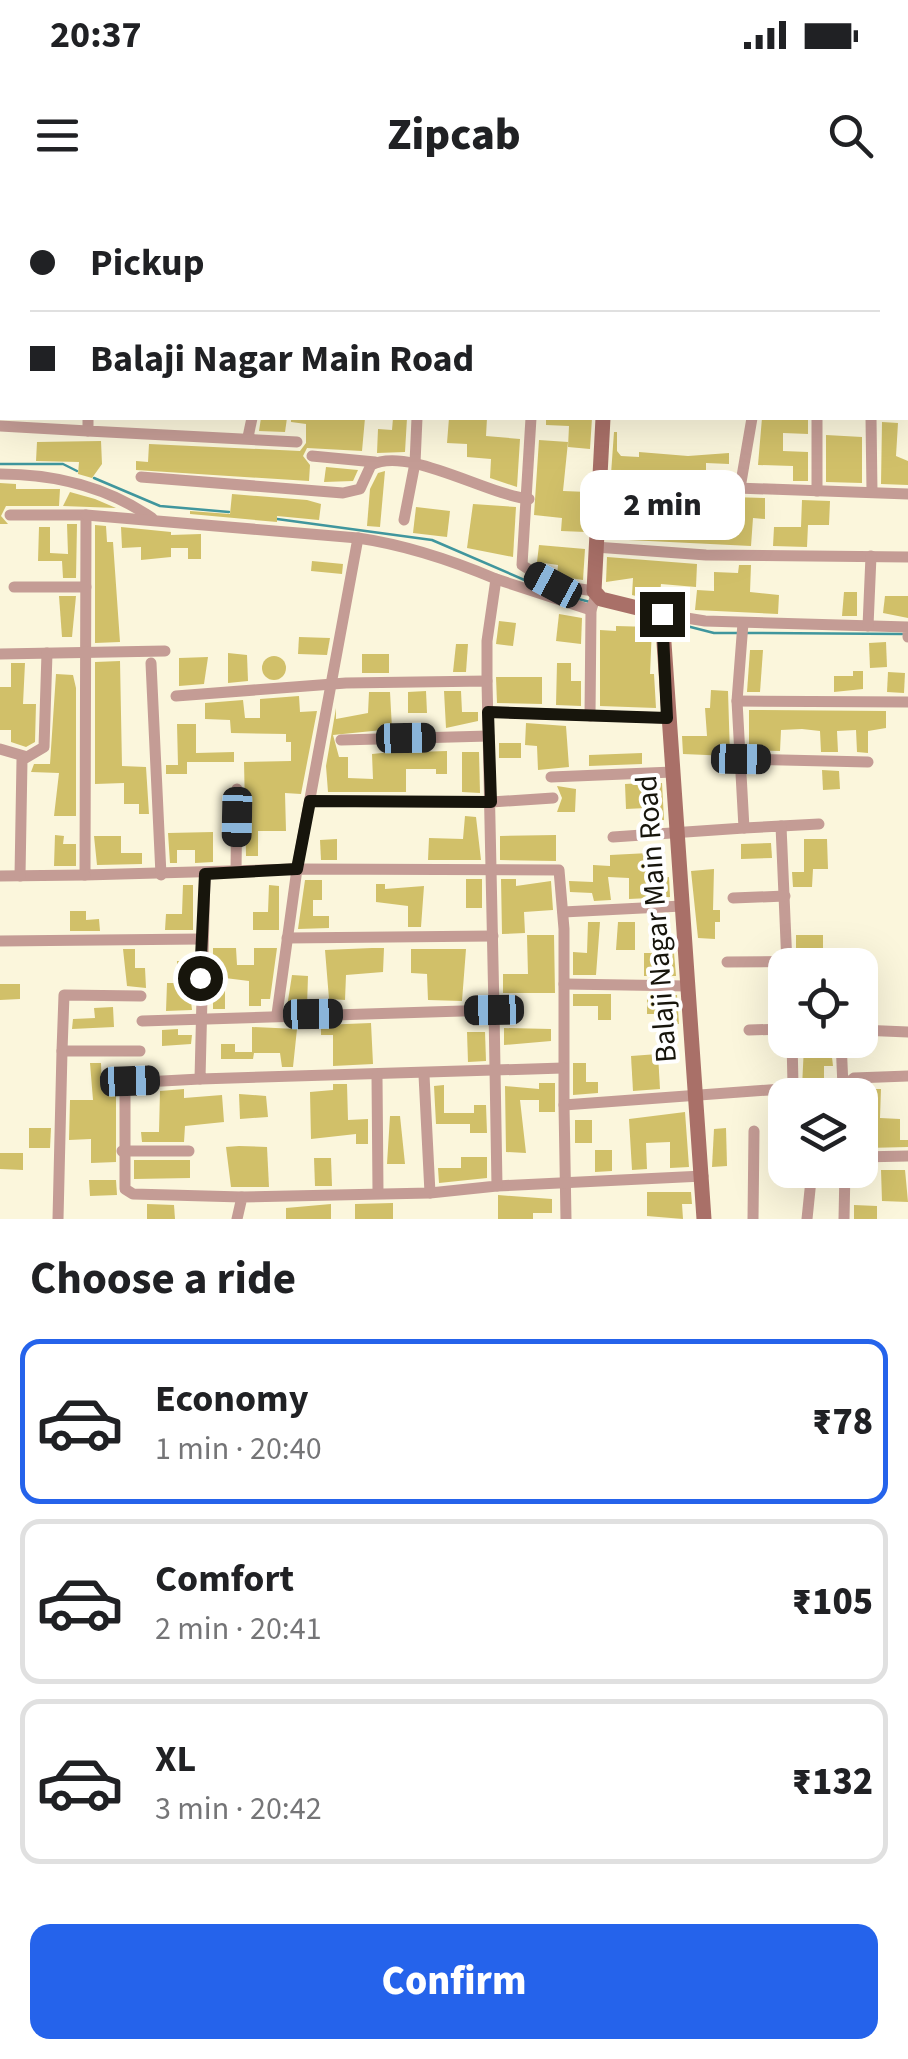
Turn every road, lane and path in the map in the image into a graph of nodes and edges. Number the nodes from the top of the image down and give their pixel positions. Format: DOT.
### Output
graph roads {
  1 [pos="252,420"];
  2 [pos="417,420"];
  3 [pos="531,420"];
  4 [pos="603,420"];
  5 [pos="752,420"];
  6 [pos="817,420"];
  7 [pos="871,420"];
  8 [pos="88,424"];
  9 [pos="0,426"];
  10 [pos="248,438"];
  11 [pos="297,442"];
  12 [pos="312,456"];
  13 [pos="375,462"];
  14 [pos="415,463"];
  15 [pos="0,474"];
  16 [pos="141,477"];
  17 [pos="598,483"];
  18 [pos="740,488"];
  19 [pos="817,490"];
  20 [pos="872,492"];
  21 [pos="908,494"];
  22 [pos="528,498"];
  23 [pos="10,515"];
  24 [pos="86,515"];
  25 [pos="152,518"];
  26 [pos="404,520"];
  27 [pos="358,538"];
  28 [pos="594,547"];
  29 [pos="872,556"];
  30 [pos="908,557"];
  31 [pos="496,579"];
  32 [pos="14,587"];
  33 [pos="86,587"];
  34 [pos="594,601"];
  35 [pos="662,619"];
  36 [pos="868,626"];
  37 [pos="743,629"];
  38 [pos="908,633"];
  39 [pos="165,651"];
  40 [pos="47,653"];
  41 [pos="86,653"];
  42 [pos="0,654"];
  43 [pos="150,663"];
  44 [pos="488,682"];
  45 [pos="330,684"];
  46 [pos="176,696"];
  47 [pos="737,701"];
  48 [pos="908,702"];
  49 [pos="488,712"];
  50 [pos="590,716"];
  51 [pos="667,718"];
  52 [pos="489,736"];
  53 [pos="342,740"];
  54 [pos="0,749"];
  55 [pos="24,756"];
  56 [pos="741,759"];
  57 [pos="868,762"];
  58 [pos="672,772"];
  59 [pos="551,777"];
  60 [pos="237,789"];
  61 [pos="553,798"];
  62 [pos="310,801"];
  63 [pos="491,802"];
  64 [pos="819,824"];
  65 [pos="781,826"];
  66 [pos="744,828"];
  67 [pos="677,833"];
  68 [pos="613,837"];
  69 [pos="492,868"];
  70 [pos="297,869"];
  71 [pos="236,872"];
  72 [pos="205,874"];
  73 [pos="161,875"];
  74 [pos="0,876"];
  75 [pos="20,876"];
  76 [pos="85,876"];
  77 [pos="784,896"];
  78 [pos="734,898"];
  79 [pos="682,906"];
  80 [pos="563,912"];
  81 [pos="493,936"];
  82 [pos="287,938"];
  83 [pos="201,939"];
  84 [pos="0,942"];
  85 [pos="786,948"];
  86 [pos="727,962"];
  87 [pos="768,963"];
  88 [pos="564,984"];
  89 [pos="687,986"];
  90 [pos="141,996"];
  91 [pos="494,1010"];
  92 [pos="277,1014"];
  93 [pos="200,1018"];
  94 [pos="142,1022"];
  95 [pos="768,1029"];
  96 [pos="748,1030"];
  97 [pos="878,1031"];
  98 [pos="908,1032"];
  99 [pos="62,1051"];
  100 [pos="140,1052"];
  101 [pos="563,1068"];
  102 [pos="494,1072"];
  103 [pos="424,1075"];
  104 [pos="377,1076"];
  105 [pos="908,1076"];
  106 [pos="854,1078"];
  107 [pos="200,1079"];
  108 [pos="768,1091"];
  109 [pos="697,1095"];
  110 [pos="564,1105"];
  111 [pos="754,1132"];
  112 [pos="122,1150"];
  113 [pos="189,1150"];
  114 [pos="908,1156"];
  115 [pos="878,1157"];
  116 [pos="703,1176"];
  117 [pos="566,1182"];
  118 [pos="498,1186"];
  119 [pos="810,1188"];
  120 [pos="845,1188"];
  121 [pos="378,1192"];
  122 [pos="430,1193"];
  123 [pos="242,1197"];
  124 [pos="58,1219"];
  125 [pos="237,1219"];
  126 [pos="566,1219"];
  127 [pos="704,1219"];
  128 [pos="754,1219"];
  129 [pos="807,1219"];
  130 [pos="844,1219"];
  1 -- 10 [label="street"];
  2 -- 14 [label="street"];
  3 -- 22 [label="street"];
  4 -- 17 [label="main road"];
  5 -- 18 [label="street"];
  6 -- 19 [label="street"];
  7 -- 20 [label="street"];
  8 -- 9 [label="street"];
  8 -- 10 [label="street"];
  10 -- 11 [label="street"];
  12 -- 13 [label="street"];
  13 -- 14 [label="street"];
  13 -- 16 [label="street"];
  14 -- 22 [label="street"];
  14 -- 26 [label="street"];
  15 -- 25 [label="street"];
  17 -- 18 [label="street"];
  17 -- 28 [label="main road"];
  18 -- 19 [label="street"];
  19 -- 20 [label="street"];
  20 -- 21 [label="street"];
  22 -- 34 [label="street"];
  23 -- 24 [label="street"];
  24 -- 25 [label="street"];
  24 -- 33 [label="street"];
  25 -- 27 [label="street"];
  27 -- 31 [label="street"];
  27 -- 45 [label="street"];
  28 -- 29 [label="street"];
  28 -- 34 [label="main road"];
  29 -- 30 [label="street"];
  29 -- 36 [label="street"];
  31 -- 34 [label="street"];
  31 -- 44 [label="street"];
  32 -- 33 [label="street"];
  33 -- 41 [label="street"];
  34 -- 35 [label="main road"];
  34 -- 50 [label="street"];
  35 -- 37 [label="street"];
  35 -- 51 [label="main road, Balaji Nagar Main Road"];
  36 -- 37 [label="street"];
  36 -- 38 [label="street"];
  37 -- 47 [label="street"];
  39 -- 41 [label="street"];
  40 -- 41 [label="street"];
  40 -- 42 [label="street"];
  40 -- 55 [label="street"];
  41 -- 76 [label="street"];
  43 -- 73 [label="street"];
  44 -- 45 [label="street"];
  44 -- 49 [label="street"];
  45 -- 46 [label="street"];
  45 -- 62 [label="street"];
  47 -- 48 [label="street"];
  47 -- 56 [label="street"];
  49 -- 50 [label="street"];
  49 -- 52 [label="street"];
  50 -- 51 [label="street"];
  51 -- 58 [label="main road, Balaji Nagar Main Road"];
  52 -- 53 [label="street"];
  52 -- 63 [label="street"];
  54 -- 55 [label="street"];
  55 -- 75 [label="street"];
  56 -- 57 [label="street"];
  56 -- 66 [label="street"];
  58 -- 59 [label="street"];
  58 -- 67 [label="main road, Balaji Nagar Main Road"];
  60 -- 71 [label="street"];
  61 -- 63 [label="street"];
  62 -- 63 [label="street"];
  62 -- 70 [label="street"];
  63 -- 69 [label="street"];
  64 -- 65 [label="street"];
  65 -- 66 [label="street"];
  65 -- 77 [label="street"];
  66 -- 67 [label="street"];
  67 -- 68 [label="street"];
  67 -- 79 [label="main road, Balaji Nagar Main Road"];
  69 -- 70 [label="street"];
  69 -- 80 [label="street"];
  69 -- 81 [label="street"];
  70 -- 71 [label="street"];
  70 -- 82 [label="street"];
  71 -- 72 [label="street"];
  72 -- 73 [label="street"];
  72 -- 83 [label="street"];
  73 -- 76 [label="street"];
  74 -- 75 [label="street"];
  75 -- 76 [label="street"];
  77 -- 78 [label="street"];
  77 -- 85 [label="street"];
  79 -- 80 [label="street"];
  79 -- 89 [label="main road, Balaji Nagar Main Road"];
  80 -- 88 [label="street"];
  81 -- 82 [label="street"];
  81 -- 91 [label="street"];
  82 -- 92 [label="street"];
  83 -- 84 [label="street"];
  83 -- 93 [label="street"];
  86 -- 87 [label="street"];
  88 -- 89 [label="street"];
  88 -- 101 [label="street"];
  89 -- 109 [label="main road, Balaji Nagar Main Road"];
  90 -- 99 [label="street"];
  91 -- 92 [label="street"];
  91 -- 102 [label="street"];
  92 -- 93 [label="street"];
  93 -- 94 [label="street"];
  93 -- 107 [label="street"];
  95 -- 96 [label="street"];
  97 -- 98 [label="street"];
  99 -- 100 [label="street"];
  99 -- 124 [label="street"];
  101 -- 102 [label="street"];
  101 -- 110 [label="street"];
  102 -- 103 [label="street"];
  102 -- 118 [label="street"];
  103 -- 104 [label="street"];
  103 -- 122 [label="street"];
  104 -- 107 [label="street"];
  104 -- 121 [label="street"];
  105 -- 106 [label="street"];
  107 -- 112 [label="street"];
  108 -- 109 [label="street"];
  109 -- 110 [label="street"];
  109 -- 116 [label="main road, Balaji Nagar Main Road"];
  110 -- 117 [label="street"];
  111 -- 128 [label="street"];
  112 -- 113 [label="street"];
  112 -- 123 [label="street"];
  114 -- 115 [label="street"];
  116 -- 117 [label="street"];
  116 -- 127 [label="main road, Balaji Nagar Main Road"];
  117 -- 118 [label="street"];
  117 -- 126 [label="street"];
  118 -- 122 [label="street"];
  119 -- 129 [label="street"];
  120 -- 130 [label="street"];
  121 -- 122 [label="street"];
  121 -- 123 [label="street"];
  123 -- 125 [label="street"];
}
